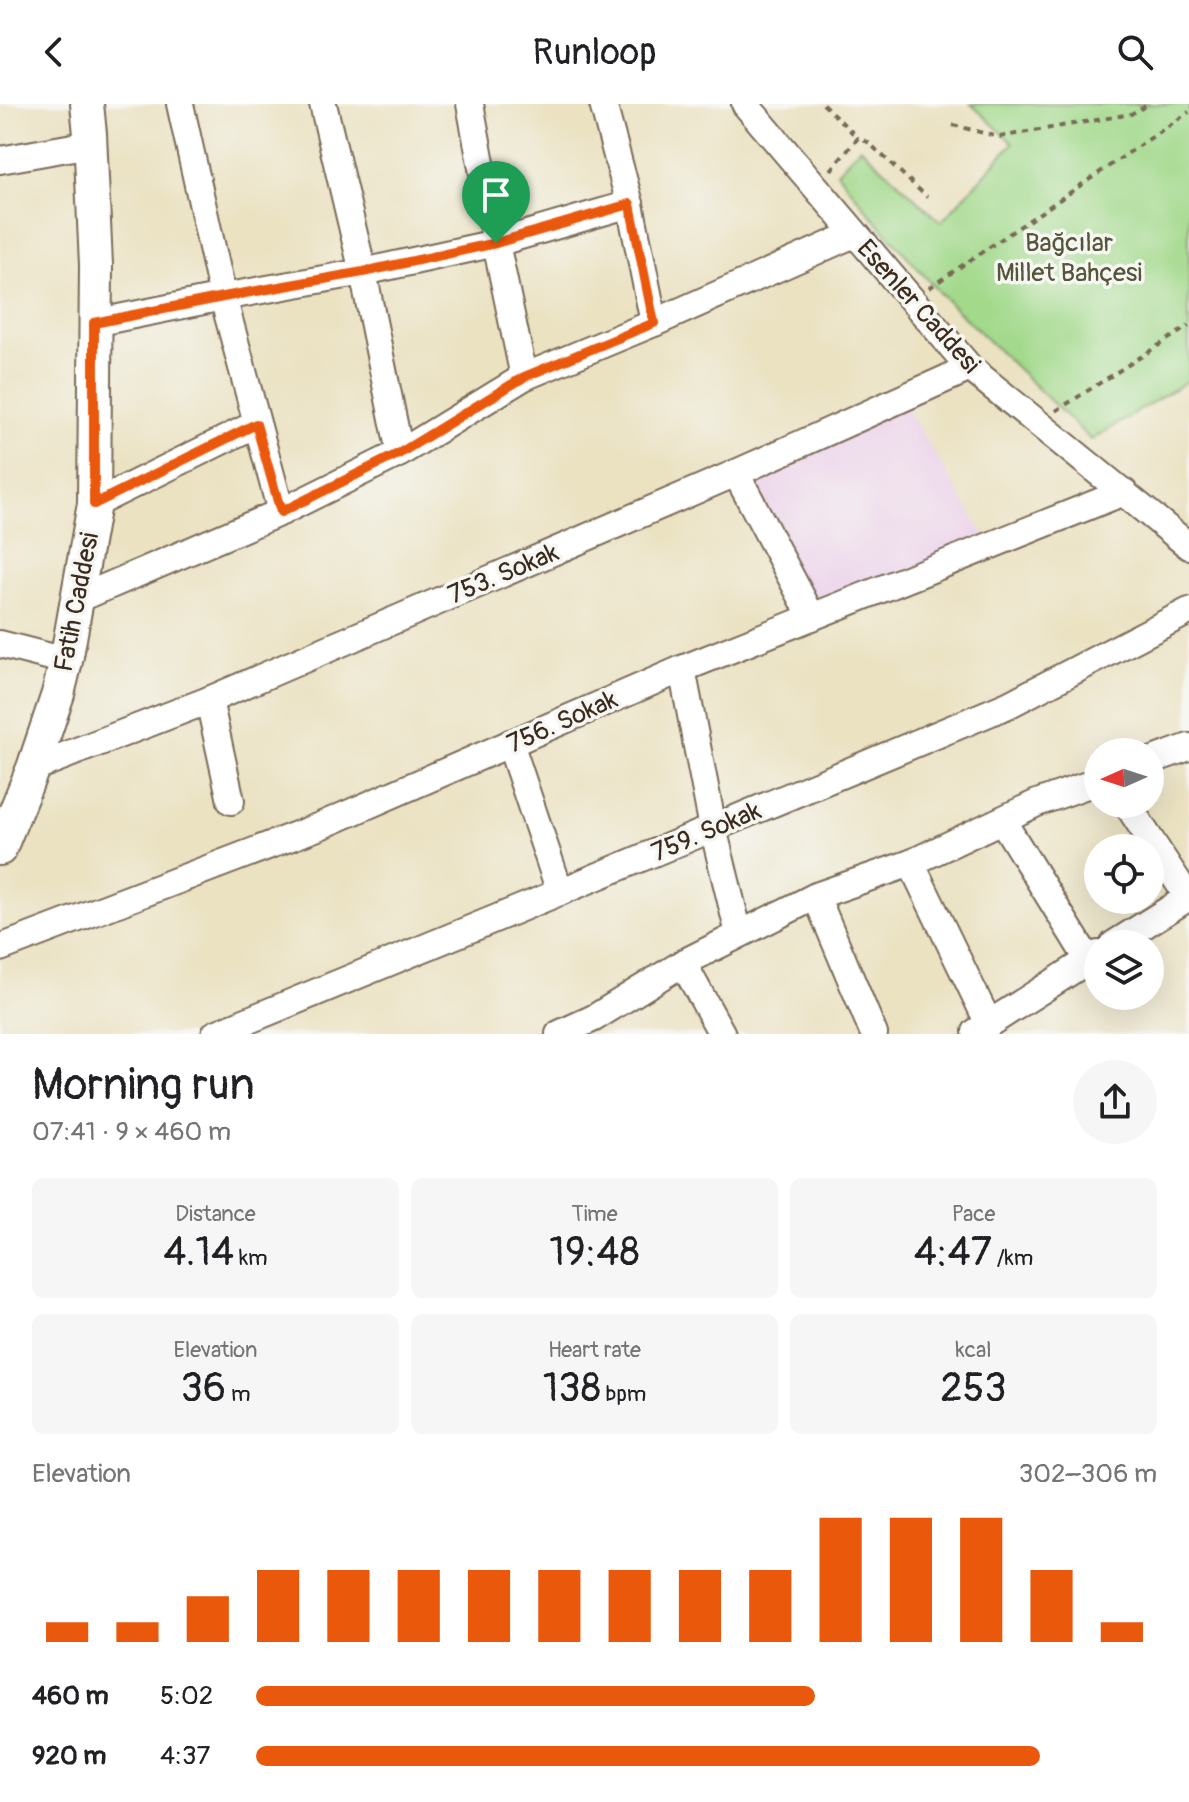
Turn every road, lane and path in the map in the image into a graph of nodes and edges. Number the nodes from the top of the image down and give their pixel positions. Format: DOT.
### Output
graph roads {
  1 [pos="87,104"];
  2 [pos="180,104"];
  3 [pos="323,104"];
  4 [pos="470,104"];
  5 [pos="603,104"];
  6 [pos="745,104"];
  7 [pos="823,104"];
  8 [pos="1149,104"];
  9 [pos="1189,112"];
  10 [pos="953,125"];
  11 [pos="858,138"];
  12 [pos="90,144"];
  13 [pos="0,160"];
  14 [pos="815,188"];
  15 [pos="927,197"];
  16 [pos="630,204"];
  17 [pos="854,234"];
  18 [pos="496,243"];
  19 [pos="363,272"];
  20 [pos="223,297"];
  21 [pos="911,300"];
  22 [pos="94,323"];
  23 [pos="654,323"];
  24 [pos="1189,326"];
  25 [pos="970,368"];
  26 [pos="524,377"];
  27 [pos="1038,423"];
  28 [pos="256,424"];
  29 [pos="400,453"];
  30 [pos="736,473"];
  31 [pos="1124,492"];
  32 [pos="94,504"];
  33 [pos="281,512"];
  34 [pos="1189,546"];
  35 [pos="78,599"];
  36 [pos="1189,611"];
  37 [pos="812,617"];
  38 [pos="0,644"];
  39 [pos="66,661"];
  40 [pos="682,669"];
  41 [pos="209,700"];
  42 [pos="510,743"];
  43 [pos="1189,747"];
  44 [pos="1164,756"];
  45 [pos="33,768"];
  46 [pos="1084,786"];
  47 [pos="231,801"];
  48 [pos="1136,818"];
  49 [pos="1002,820"];
  50 [pos="713,828"];
  51 [pos="0,849"];
  52 [pos="911,863"];
  53 [pos="560,892"];
  54 [pos="816,896"];
  55 [pos="1189,897"];
  56 [pos="1136,930"];
  57 [pos="739,934"];
  58 [pos="1084,944"];
  59 [pos="0,948"];
  60 [pos="683,963"];
  61 [pos="1084,964"];
  62 [pos="598,1026"];
  63 [pos="981,1029"];
  64 [pos="215,1034"];
  65 [pos="559,1034"];
  66 [pos="722,1034"];
  67 [pos="874,1034"];
  1 -- 12 [label="main road, Fatih Caddesi"];
  2 -- 20 [label="street"];
  3 -- 19 [label="street"];
  4 -- 18 [label="street"];
  5 -- 16 [label="street"];
  6 -- 14 [label="street, Esenler Caddesi"];
  7 -- 11 [label="path"];
  8 -- 10 [label="path"];
  9 -- 21 [label="path"];
  11 -- 14 [label="path"];
  11 -- 15 [label="path"];
  12 -- 13 [label="street"];
  12 -- 22 [label="main road, Fatih Caddesi"];
  14 -- 17 [label="street, Esenler Caddesi"];
  16 -- 18 [label="street"];
  16 -- 23 [label="street"];
  17 -- 21 [label="street, Esenler Caddesi"];
  17 -- 23 [label="street"];
  18 -- 19 [label="street"];
  18 -- 26 [label="street"];
  19 -- 20 [label="street"];
  19 -- 29 [label="street"];
  20 -- 22 [label="street"];
  20 -- 28 [label="street"];
  21 -- 25 [label="street, Esenler Caddesi"];
  22 -- 32 [label="main road, Fatih Caddesi"];
  23 -- 26 [label="street"];
  24 -- 27 [label="path"];
  25 -- 27 [label="street, Esenler Caddesi"];
  25 -- 30 [label="street, 753. Sokak"];
  26 -- 29 [label="street"];
  27 -- 31 [label="street, Esenler Caddesi"];
  28 -- 32 [label="street"];
  28 -- 33 [label="street"];
  29 -- 33 [label="street"];
  30 -- 37 [label="street"];
  30 -- 41 [label="street, 753. Sokak"];
  31 -- 34 [label="street, Esenler Caddesi"];
  31 -- 37 [label="street, 756. Sokak"];
  32 -- 35 [label="main road, Fatih Caddesi"];
  33 -- 35 [label="street"];
  35 -- 39 [label="main road, Fatih Caddesi"];
  36 -- 50 [label="street, 759. Sokak"];
  37 -- 40 [label="street, 756. Sokak"];
  38 -- 39 [label="street"];
  39 -- 45 [label="main road, Fatih Caddesi"];
  40 -- 42 [label="street, 756. Sokak"];
  40 -- 50 [label="street"];
  41 -- 45 [label="street, 753. Sokak"];
  41 -- 47 [label="street"];
  42 -- 53 [label="street"];
  42 -- 59 [label="street, 756. Sokak"];
  43 -- 44 [label="street"];
  45 -- 51 [label="main road, Fatih Caddesi"];
  46 -- 49 [label="street"];
  48 -- 55 [label="street"];
  49 -- 52 [label="street"];
  49 -- 58 [label="street"];
  50 -- 53 [label="street, 759. Sokak"];
  50 -- 57 [label="street"];
  52 -- 54 [label="street"];
  52 -- 63 [label="street"];
  53 -- 64 [label="street, 759. Sokak"];
  54 -- 57 [label="street"];
  54 -- 67 [label="street"];
  55 -- 56 [label="street"];
  57 -- 60 [label="street"];
  60 -- 62 [label="street"];
  60 -- 66 [label="street"];
  61 -- 63 [label="street"];
  62 -- 65 [label="street"];
}
